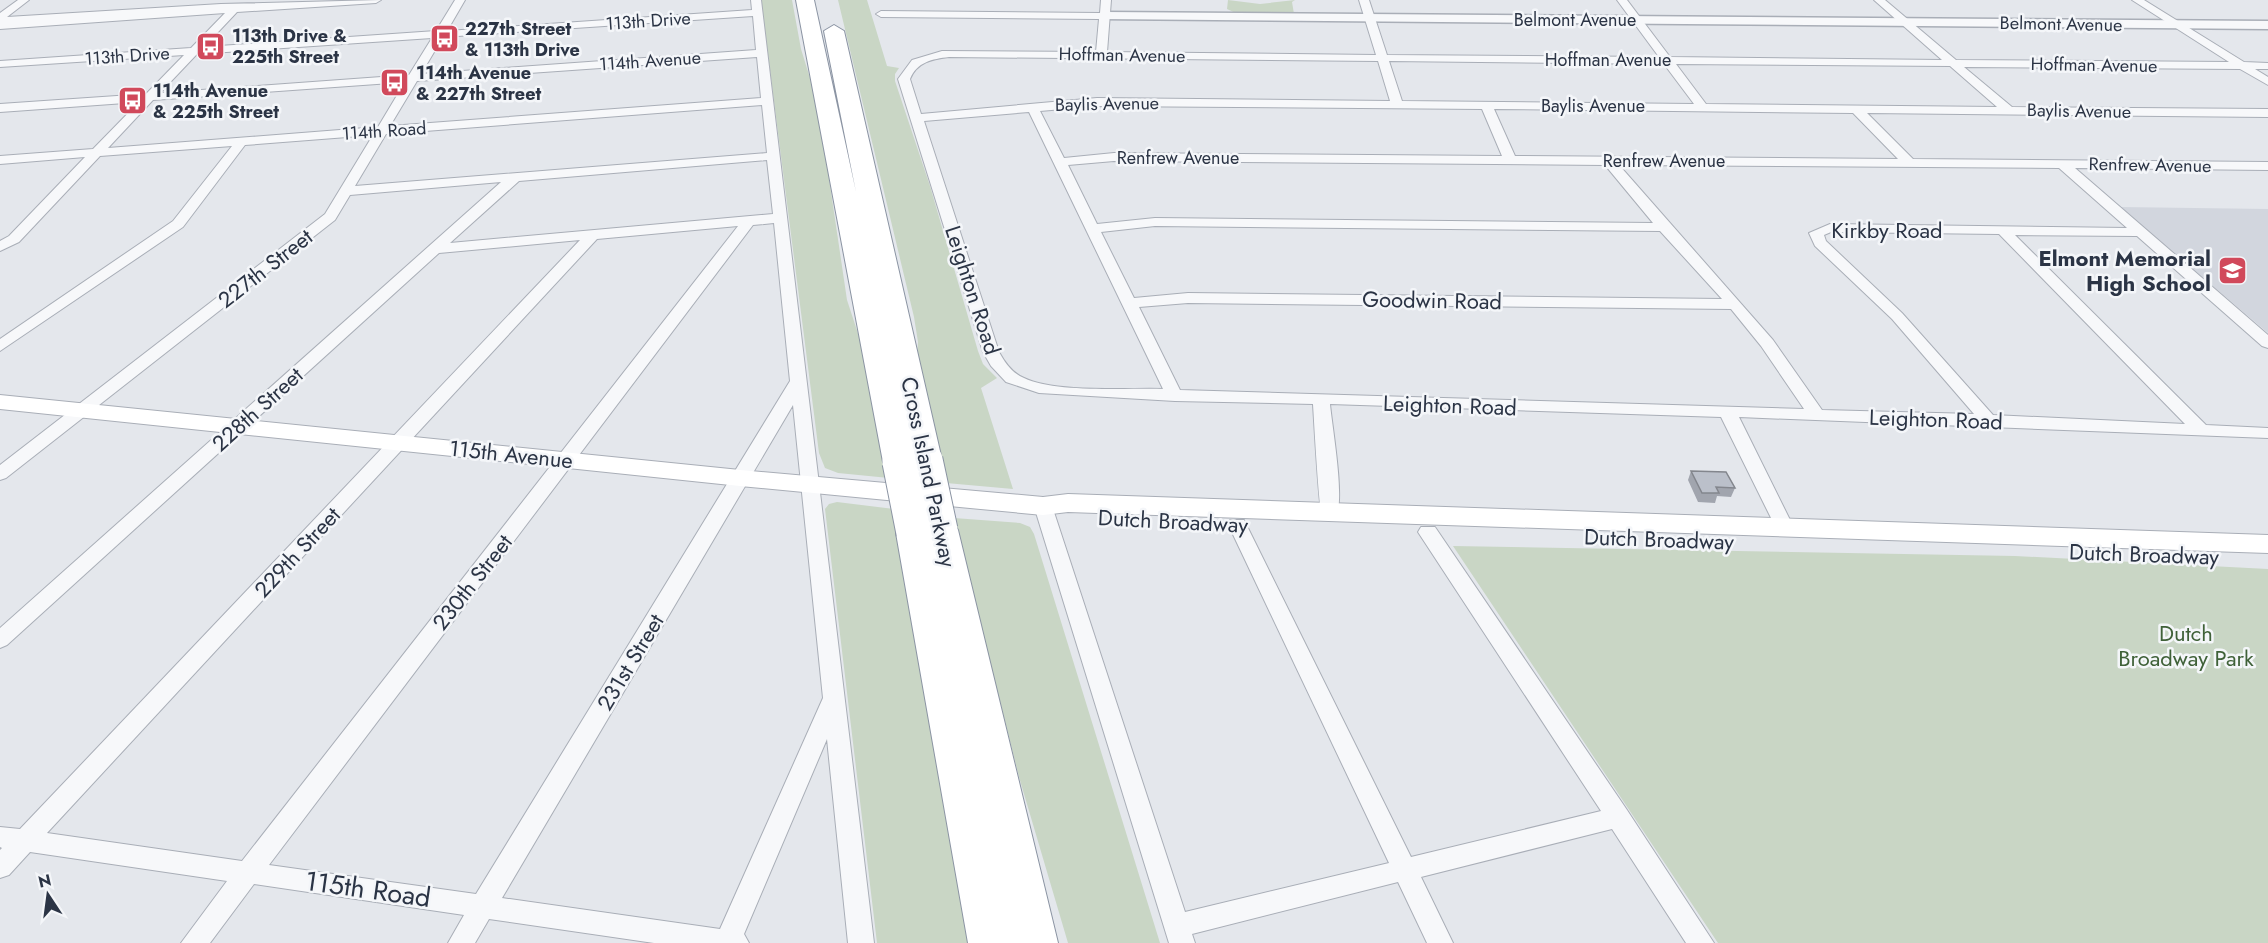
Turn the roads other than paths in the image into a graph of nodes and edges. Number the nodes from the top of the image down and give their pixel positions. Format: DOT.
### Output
graph roads {
  1 [pos="24,0"];
  2 [pos="376,0"];
  3 [pos="460,0"];
  4 [pos="805,0"];
  5 [pos="826,0"];
  6 [pos="1106,0"];
  7 [pos="1364,0"];
  8 [pos="1622,0"];
  9 [pos="1879,0"];
  10 [pos="2137,0"];
  11 [pos="238,4"];
  12 [pos="756,7"];
  13 [pos="881,14"];
  14 [pos="1105,16"];
  15 [pos="1370,18"];
  16 [pos="1637,20"];
  17 [pos="0,22"];
  18 [pos="1905,22"];
  19 [pos="2176,25"];
  20 [pos="2268,26"];
  21 [pos="439,35"];
  22 [pos="194,51"];
  23 [pos="762,53"];
  24 [pos="949,54"];
  25 [pos="1101,55"];
  26 [pos="1383,58"];
  27 [pos="1667,61"];
  28 [pos="1953,63"];
  29 [pos="0,64"];
  30 [pos="2242,66"];
  31 [pos="2268,66"];
  32 [pos="413,78"];
  33 [pos="2268,82"];
  34 [pos="150,97"];
  35 [pos="767,101"];
  36 [pos="1397,104"];
  37 [pos="1032,106"];
  38 [pos="1487,106"];
  39 [pos="1702,107"];
  40 [pos="0,108"];
  41 [pos="1856,109"];
  42 [pos="2008,110"];
  43 [pos="2268,113"];
  44 [pos="918,118"];
  45 [pos="383,131"];
  46 [pos="242,141"];
  47 [pos="98,153"];
  48 [pos="773,156"];
  49 [pos="0,160"];
  50 [pos="1510,160"];
  51 [pos="1608,161"];
  52 [pos="1059,162"];
  53 [pos="1908,162"];
  54 [pos="2062,164"];
  55 [pos="2268,166"];
  56 [pos="514,178"];
  57 [pos="347,191"];
  58 [pos="780,218"];
  59 [pos="749,221"];
  60 [pos="1664,227"];
  61 [pos="1092,229"];
  62 [pos="2003,230"];
  63 [pos="2141,232"];
  64 [pos="593,236"];
  65 [pos="0,247"];
  66 [pos="435,249"];
  67 [pos="1129,303"];
  68 [pos="1735,304"];
  69 [pos="2268,343"];
  70 [pos="0,346"];
  71 [pos="799,380"];
  72 [pos="1175,396"];
  73 [pos="1321,401"];
  74 [pos="0,402"];
  75 [pos="81,411"];
  76 [pos="1728,413"];
  77 [pos="1817,414"];
  78 [pos="1988,420"];
  79 [pos="238,427"];
  80 [pos="2200,429"];
  81 [pos="2268,433"];
  82 [pos="399,443"];
  83 [pos="567,460"];
  84 [pos="912,461"];
  85 [pos="0,474"];
  86 [pos="740,478"];
  87 [pos="812,485"];
  88 [pos="1039,506"];
  89 [pos="1236,516"];
  90 [pos="1330,519"];
  91 [pos="1424,523"];
  92 [pos="927,531"];
  93 [pos="1788,535"];
  94 [pos="2069,544"];
  95 [pos="2268,544"];
  96 [pos="2268,559"];
  97 [pos="0,640"];
  98 [pos="834,696"];
  99 [pos="1619,817"];
  100 [pos="0,837"];
  101 [pos="26,840"];
  102 [pos="0,867"];
  103 [pos="1404,870"];
  104 [pos="249,872"];
  105 [pos="483,906"];
  106 [pos="1179,935"];
  107 [pos="195,943"];
  108 [pos="461,943"];
  109 [pos="730,943"];
  110 [pos="861,943"];
  111 [pos="992,943"];
  112 [pos="1034,943"];
  113 [pos="1440,943"];
  114 [pos="1701,943"];
  1 -- 17 [label="street"];
  2 -- 11 [label="street"];
  3 -- 21 [label="street, 227th Street"];
  4 -- 84 [label="highway, Cross Island Parkway"];
  5 -- 84 [label="highway, Cross Island Parkway"];
  6 -- 14 [label="street"];
  7 -- 15 [label="street"];
  8 -- 16 [label="street"];
  9 -- 18 [label="street"];
  10 -- 19 [label="street"];
  11 -- 17 [label="street"];
  11 -- 22 [label="street"];
  12 -- 21 [label="street, 113th Drive"];
  12 -- 23 [label="street"];
  13 -- 14 [label="street, Belmont Avenue"];
  14 -- 15 [label="street, Belmont Avenue"];
  14 -- 25 [label="street"];
  15 -- 16 [label="street, Belmont Avenue"];
  15 -- 26 [label="street"];
  16 -- 18 [label="street, Belmont Avenue"];
  16 -- 27 [label="street"];
  18 -- 19 [label="street, Belmont Avenue"];
  18 -- 28 [label="street"];
  19 -- 20 [label="street, Belmont Avenue"];
  19 -- 30 [label="street"];
  21 -- 22 [label="street, 113th Drive"];
  21 -- 32 [label="street, 227th Street"];
  22 -- 29 [label="street, 113th Drive"];
  22 -- 34 [label="street"];
  23 -- 32 [label="street, 114th Avenue"];
  23 -- 35 [label="street"];
  24 -- 25 [label="street, Hoffman Avenue"];
  24 -- 44 [label="street, Leighton Road"];
  25 -- 26 [label="street, Hoffman Avenue"];
  26 -- 27 [label="street, Hoffman Avenue"];
  26 -- 36 [label="street"];
  27 -- 28 [label="street, Hoffman Avenue"];
  27 -- 39 [label="street"];
  28 -- 30 [label="street, Hoffman Avenue"];
  28 -- 42 [label="street"];
  30 -- 31 [label="street, Hoffman Avenue"];
  30 -- 33 [label="street"];
  32 -- 34 [label="street, 114th Avenue"];
  32 -- 45 [label="street, 227th Street"];
  34 -- 40 [label="street, 114th Avenue"];
  34 -- 47 [label="street"];
  35 -- 45 [label="street, 114th Road"];
  35 -- 48 [label="street"];
  36 -- 37 [label="street, Baylis Avenue"];
  36 -- 38 [label="street, Baylis Avenue"];
  37 -- 44 [label="street, Baylis Avenue"];
  37 -- 52 [label="street"];
  38 -- 39 [label="street, Baylis Avenue"];
  38 -- 50 [label="street"];
  39 -- 41 [label="street, Baylis Avenue"];
  41 -- 42 [label="street, Baylis Avenue"];
  41 -- 53 [label="street"];
  42 -- 43 [label="street, Baylis Avenue"];
  44 -- 72 [label="street, Leighton Road"];
  45 -- 46 [label="street, 114th Road"];
  45 -- 57 [label="street, 227th Street"];
  46 -- 47 [label="street, 114th Road"];
  46 -- 70 [label="street"];
  47 -- 49 [label="street, 114th Road"];
  47 -- 65 [label="street"];
  48 -- 56 [label="street"];
  48 -- 58 [label="street"];
  50 -- 51 [label="street, Renfrew Avenue"];
  50 -- 52 [label="street, Renfrew Avenue"];
  51 -- 53 [label="street, Renfrew Avenue"];
  51 -- 60 [label="street"];
  52 -- 61 [label="street"];
  53 -- 54 [label="street, Renfrew Avenue"];
  54 -- 55 [label="street, Renfrew Avenue"];
  54 -- 63 [label="street"];
  56 -- 57 [label="street"];
  56 -- 66 [label="street, 228th Street"];
  57 -- 75 [label="street, 227th Street"];
  58 -- 59 [label="street"];
  58 -- 71 [label="street"];
  59 -- 64 [label="street"];
  59 -- 83 [label="street, 230th Street"];
  60 -- 61 [label="street"];
  60 -- 68 [label="street"];
  61 -- 67 [label="street"];
  62 -- 63 [label="street, Kirkby Road"];
  62 -- 78 [label="street, Kirkby Road"];
  62 -- 80 [label="street"];
  63 -- 69 [label="street"];
  64 -- 66 [label="street"];
  64 -- 82 [label="street, 229th Street"];
  66 -- 79 [label="street, 228th Street"];
  67 -- 68 [label="street, Goodwin Road"];
  67 -- 72 [label="street"];
  68 -- 77 [label="street"];
  71 -- 86 [label="street, 231st Street"];
  71 -- 87 [label="street"];
  72 -- 73 [label="street, Leighton Road"];
  73 -- 76 [label="street, Leighton Road"];
  73 -- 90 [label="street"];
  74 -- 75 [label="main road, 115th Avenue"];
  75 -- 79 [label="main road, 115th Avenue"];
  75 -- 85 [label="street, 227th Street"];
  76 -- 77 [label="street, Leighton Road"];
  76 -- 93 [label="street"];
  77 -- 78 [label="street, Leighton Road"];
  78 -- 80 [label="street, Leighton Road"];
  79 -- 82 [label="main road, 115th Avenue"];
  79 -- 97 [label="street, 228th Street"];
  80 -- 81 [label="street, Leighton Road"];
  82 -- 83 [label="main road, 115th Avenue"];
  82 -- 101 [label="street, 229th Street"];
  83 -- 86 [label="main road, 115th Avenue"];
  83 -- 104 [label="street, 230th Street"];
  84 -- 92 [label="highway, Cross Island Parkway, bridge"];
  86 -- 87 [label="main road, 115th Avenue"];
  86 -- 105 [label="street, 231st Street"];
  87 -- 88 [label="main road, 115th Avenue"];
  87 -- 98 [label="street"];
  88 -- 89 [label="main road, Dutch Broadway"];
  88 -- 106 [label="street"];
  89 -- 90 [label="main road, Dutch Broadway"];
  89 -- 103 [label="street"];
  90 -- 91 [label="main road, Dutch Broadway"];
  91 -- 93 [label="main road, Dutch Broadway"];
  91 -- 99 [label="street"];
  92 -- 111 [label="highway, Cross Island Parkway"];
  92 -- 112 [label="highway, Cross Island Parkway"];
  93 -- 94 [label="main road, Dutch Broadway"];
  94 -- 95 [label="main road, Dutch Broadway"];
  94 -- 96 [label="main road, Dutch Broadway"];
  98 -- 109 [label="street"];
  98 -- 110 [label="street"];
  99 -- 103 [label="street"];
  99 -- 114 [label="street"];
  100 -- 101 [label="street, 115th Road"];
  101 -- 102 [label="street, 229th Street"];
  101 -- 104 [label="street, 115th Road"];
  103 -- 106 [label="street"];
  103 -- 113 [label="street"];
  104 -- 105 [label="street, 115th Road"];
  104 -- 107 [label="street, 230th Street"];
  105 -- 108 [label="street, 231st Street"];
  105 -- 109 [label="street, 115th Road"];
}
